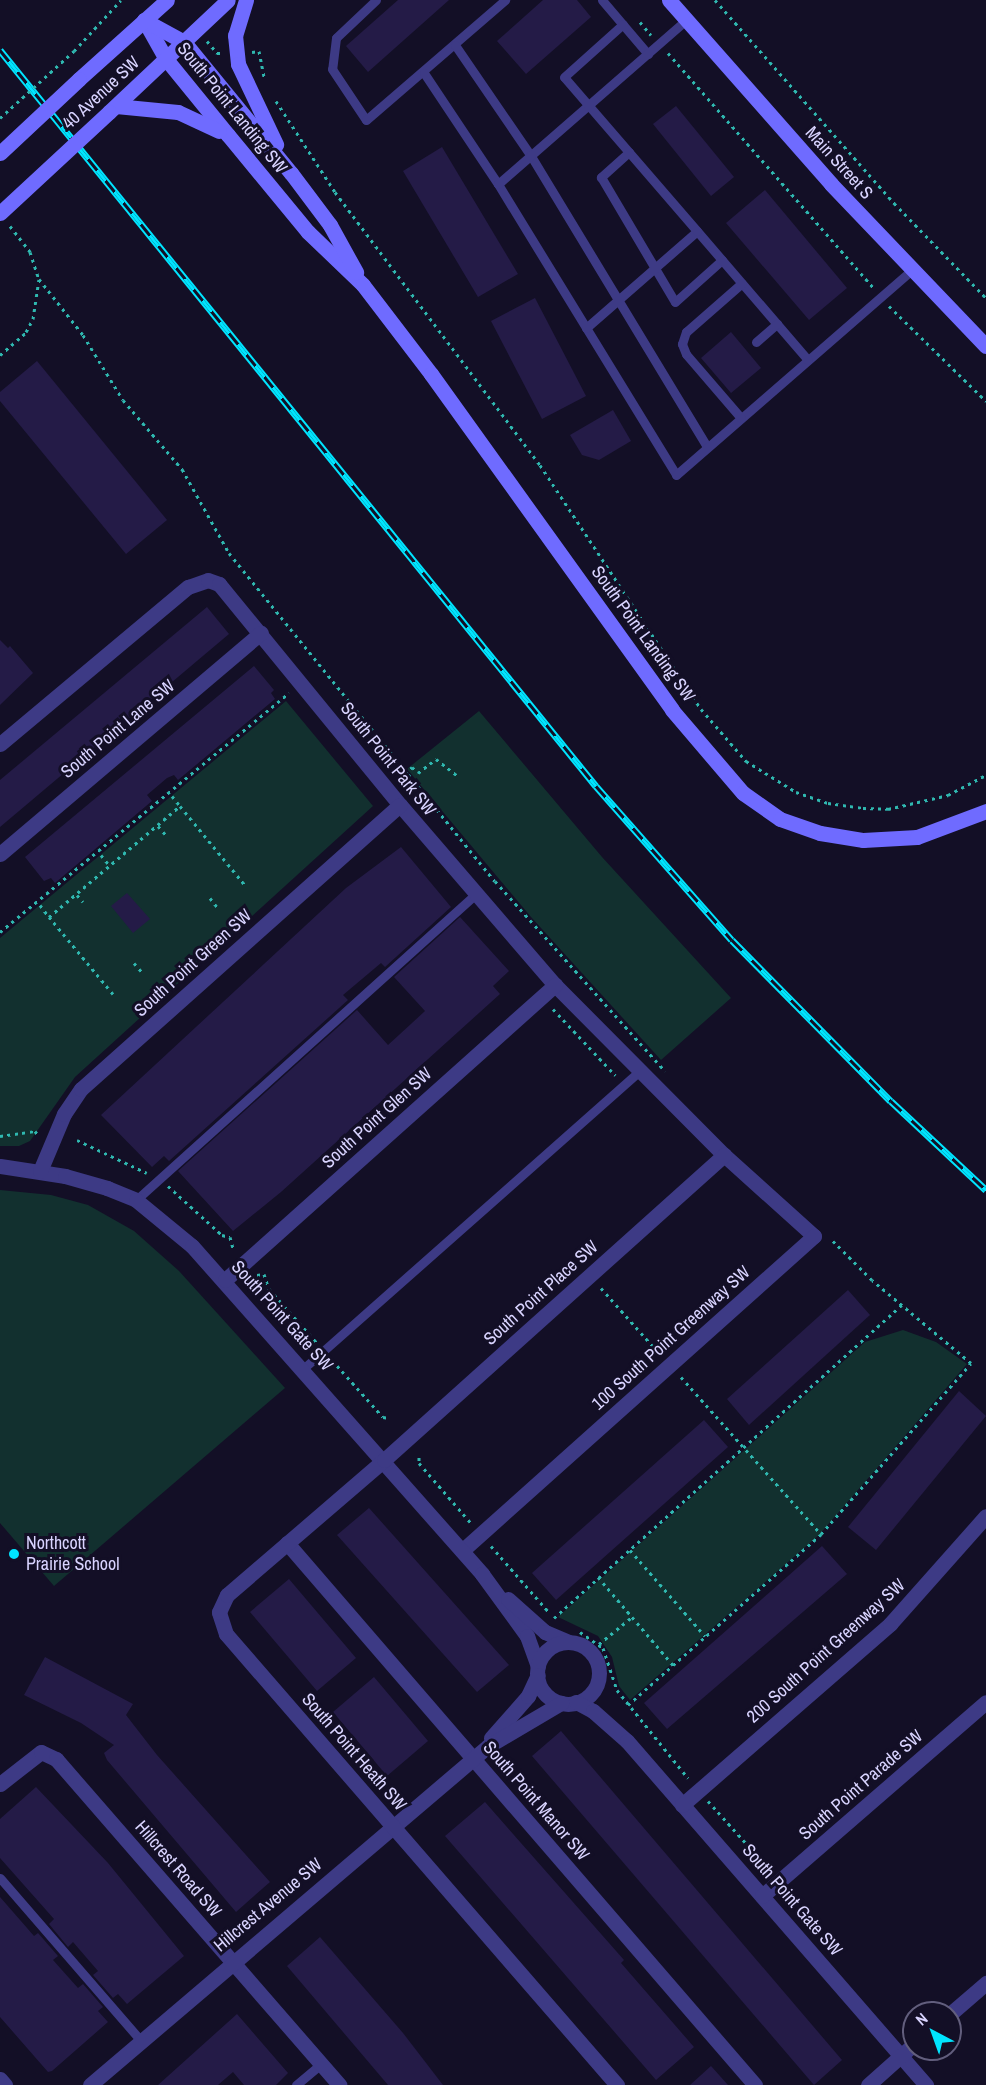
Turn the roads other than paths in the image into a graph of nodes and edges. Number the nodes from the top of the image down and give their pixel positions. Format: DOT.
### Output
graph roads {
  1 [pos="166,0"];
  2 [pos="228,0"];
  3 [pos="246,0"];
  4 [pos="376,0"];
  5 [pos="505,0"];
  6 [pos="602,0"];
  7 [pos="669,0"];
  8 [pos="144,20"];
  9 [pos="686,20"];
  10 [pos="623,24"];
  11 [pos="184,42"];
  12 [pos="455,45"];
  13 [pos="648,54"];
  14 [pos="166,59"];
  15 [pos="424,73"];
  16 [pos="590,106"];
  17 [pos="113,109"];
  18 [pos="228,135"];
  19 [pos="629,152"];
  20 [pos="0,153"];
  21 [pos="531,156"];
  22 [pos="291,173"];
  23 [pos="498,184"];
  24 [pos="0,213"];
  25 [pos="697,231"];
  26 [pos="722,260"];
  27 [pos="655,269"];
  28 [pos="912,270"];
  29 [pos="742,283"];
  30 [pos="363,285"];
  31 [pos="619,301"];
  32 [pos="777,324"];
  33 [pos="586,328"];
  34 [pos="756,342"];
  35 [pos="986,346"];
  36 [pos="808,360"];
  37 [pos="741,418"];
  38 [pos="707,447"];
  39 [pos="261,633"];
  40 [pos="0,744"];
  41 [pos="400,805"];
  42 [pos="986,811"];
  43 [pos="0,854"];
  44 [pos="476,894"];
  45 [pos="555,985"];
  46 [pos="638,1072"];
  47 [pos="724,1155"];
  48 [pos="0,1166"];
  49 [pos="40,1171"];
  50 [pos="136,1200"];
  51 [pos="225,1280"];
  52 [pos="304,1368"];
  53 [pos="384,1460"];
  54 [pos="986,1516"];
  55 [pos="287,1543"];
  56 [pos="462,1551"];
  57 [pos="482,1574"];
  58 [pos="571,1635"];
  59 [pos="538,1671"];
  60 [pos="597,1683"];
  61 [pos="986,1702"];
  62 [pos="568,1703"];
  63 [pos="627,1741"];
  64 [pos="474,1758"];
  65 [pos="0,1784"];
  66 [pos="682,1805"];
  67 [pos="392,1826"];
  68 [pos="0,1878"];
  69 [pos="762,1896"];
  70 [pos="232,1961"];
  71 [pos="986,1983"];
  72 [pos="962,2004"];
  73 [pos="141,2041"];
  74 [pos="901,2056"];
  75 [pos="321,2064"];
  76 [pos="0,2079"];
  77 [pos="5,2085"];
  78 [pos="90,2085"];
  79 [pos="296,2085"];
  80 [pos="339,2085"];
  81 [pos="617,2085"];
  82 [pos="755,2085"];
  83 [pos="868,2085"];
  84 [pos="926,2085"];
  1 -- 8 [label="main road, 40 Avenue SW"];
  2 -- 11 [label="main road, 40 Avenue SW"];
  3 -- 22 [label="main road"];
  4 -- 15 [label="lane"];
  5 -- 12 [label="lane"];
  6 -- 10 [label="lane"];
  7 -- 9 [label="main road, Main Street S"];
  8 -- 11 [label="main road, South Point Landing SW"];
  8 -- 14 [label="main road, South Point Landing SW"];
  8 -- 20 [label="main road, 40 Avenue SW, bridge"];
  9 -- 13 [label="lane"];
  9 -- 28 [label="main road, Main Street S"];
  10 -- 13 [label="lane"];
  10 -- 16 [label="lane"];
  11 -- 14 [label="main road, 40 Avenue SW"];
  11 -- 22 [label="main road, South Point Landing SW"];
  12 -- 15 [label="lane"];
  12 -- 21 [label="lane"];
  13 -- 16 [label="lane"];
  14 -- 17 [label="main road, 40 Avenue SW"];
  14 -- 18 [label="main road, South Point Landing SW"];
  15 -- 23 [label="lane"];
  16 -- 19 [label="lane"];
  16 -- 21 [label="lane"];
  17 -- 18 [label="main road"];
  17 -- 24 [label="main road, 40 Avenue SW, bridge"];
  18 -- 30 [label="main road, South Point Landing SW"];
  19 -- 25 [label="lane"];
  19 -- 27 [label="lane"];
  21 -- 23 [label="lane"];
  21 -- 31 [label="lane"];
  22 -- 30 [label="main road, South Point Landing SW"];
  23 -- 33 [label="lane"];
  25 -- 26 [label="lane"];
  25 -- 27 [label="lane"];
  26 -- 27 [label="lane"];
  26 -- 29 [label="lane"];
  27 -- 31 [label="lane"];
  28 -- 35 [label="main road, Main Street S"];
  28 -- 36 [label="lane"];
  29 -- 32 [label="lane"];
  29 -- 37 [label="lane"];
  30 -- 42 [label="main road, South Point Landing SW"];
  31 -- 33 [label="lane"];
  31 -- 38 [label="lane"];
  32 -- 34 [label="lane"];
  32 -- 36 [label="lane"];
  33 -- 38 [label="lane"];
  36 -- 37 [label="lane"];
  37 -- 38 [label="lane"];
  39 -- 40 [label="street, South Point Park SW"];
  39 -- 41 [label="street, South Point Park SW"];
  39 -- 43 [label="street, South Point Lane SW"];
  41 -- 44 [label="street, South Point Park SW"];
  41 -- 49 [label="street, South Point Green SW"];
  44 -- 45 [label="street, South Point Park SW"];
  44 -- 50 [label="lane"];
  45 -- 46 [label="street, South Point Park SW"];
  45 -- 51 [label="street, South Point Glen SW"];
  46 -- 47 [label="street, South Point Park SW"];
  46 -- 52 [label="lane"];
  47 -- 53 [label="street, South Point Place SW"];
  47 -- 56 [label="street, 100 South Point Greenway SW"];
  48 -- 49 [label="street, South Point Gate SW"];
  49 -- 50 [label="street, South Point Gate SW"];
  50 -- 51 [label="street, South Point Gate SW"];
  51 -- 52 [label="street, South Point Gate SW"];
  52 -- 53 [label="street, South Point Gate SW"];
  53 -- 55 [label="street, South Point Heath SW"];
  53 -- 56 [label="street, South Point Gate SW"];
  54 -- 66 [label="street, 200 South Point Greenway SW"];
  55 -- 64 [label="street, South Point Manor SW"];
  55 -- 67 [label="street, South Point Heath SW"];
  56 -- 57 [label="street, South Point Gate SW"];
  57 -- 58 [label="street, South Point Gate SW"];
  57 -- 59 [label="street, South Point Gate SW"];
  58 -- 59 [label="street"];
  58 -- 60 [label="street"];
  59 -- 62 [label="street"];
  59 -- 64 [label="street, Hillcrest Avenue SW"];
  60 -- 62 [label="street"];
  60 -- 63 [label="street, South Point Gate SW"];
  61 -- 69 [label="street, South Point Parade SW"];
  62 -- 63 [label="street, South Point Gate SW"];
  62 -- 64 [label="street, Hillcrest Avenue SW"];
  63 -- 66 [label="street, South Point Gate SW"];
  64 -- 67 [label="street, Hillcrest Avenue SW"];
  64 -- 82 [label="street, South Point Manor SW"];
  65 -- 70 [label="street, Hillcrest Road SW"];
  66 -- 69 [label="street, South Point Gate SW"];
  67 -- 70 [label="street, Hillcrest Avenue SW"];
  67 -- 81 [label="street, South Point Heath SW"];
  68 -- 73 [label="lane"];
  69 -- 74 [label="street, South Point Gate SW"];
  70 -- 73 [label="street, Hillcrest Avenue SW"];
  70 -- 75 [label="street, Hillcrest Road SW"];
  71 -- 72 [label="street"];
  73 -- 78 [label="street, Hillcrest Avenue SW"];
  74 -- 83 [label="street"];
  74 -- 84 [label="street, South Point Gate SW"];
  75 -- 79 [label="lane"];
  75 -- 80 [label="street, Hillcrest Road SW"];
  76 -- 77 [label="street"];
}
